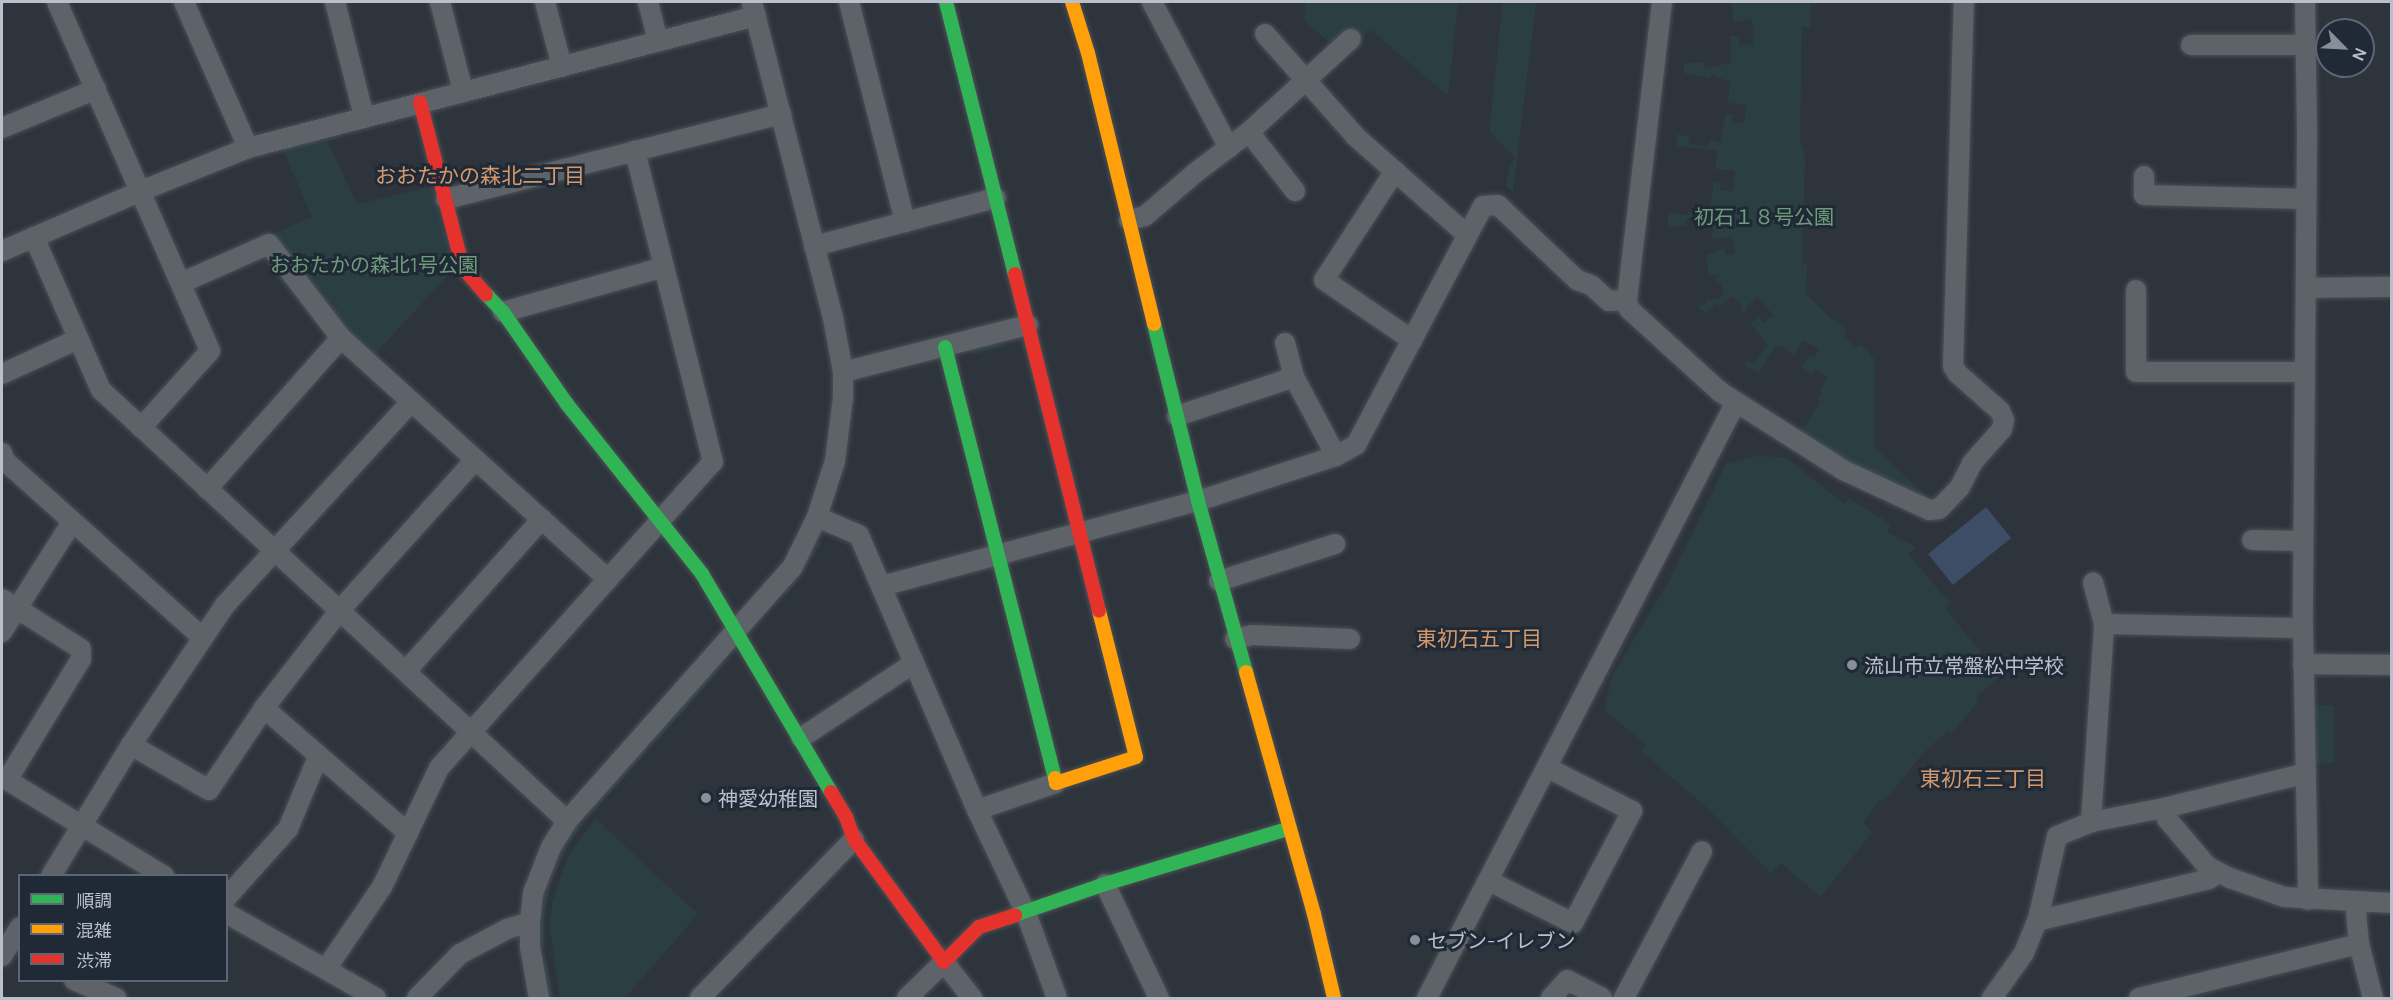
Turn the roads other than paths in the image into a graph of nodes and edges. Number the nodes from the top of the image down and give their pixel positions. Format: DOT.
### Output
graph roads {
  1 [pos="57,2"];
  2 [pos="184,2"];
  3 [pos="335,2"];
  4 [pos="440,2"];
  5 [pos="545,2"];
  6 [pos="648,2"];
  7 [pos="849,2"];
  8 [pos="946,2"];
  9 [pos="1072,2"];
  10 [pos="1152,2"];
  11 [pos="1662,2"];
  12 [pos="1964,2"];
  13 [pos="2305,2"];
  14 [pos="754,9"];
  15 [pos="1265,34"];
  16 [pos="1351,39"];
  17 [pos="658,41"];
  18 [pos="2191,45"];
  19 [pos="2305,45"];
  20 [pos="562,67"];
  21 [pos="1304,80"];
  22 [pos="96,89"];
  23 [pos="463,91"];
  24 [pos="420,102"];
  25 [pos="781,114"];
  26 [pos="364,117"];
  27 [pos="2,128"];
  28 [pos="1249,132"];
  29 [pos="248,148"];
  30 [pos="1229,148"];
  31 [pos="635,151"];
  32 [pos="1395,171"];
  33 [pos="2144,176"];
  34 [pos="141,191"];
  35 [pos="1295,191"];
  36 [pos="996,198"];
  37 [pos="446,199"];
  38 [pos="2306,199"];
  39 [pos="1129,220"];
  40 [pos="905,222"];
  41 [pos="1466,234"];
  42 [pos="34,237"];
  43 [pos="814,246"];
  44 [pos="2,251"];
  45 [pos="664,267"];
  46 [pos="181,283"];
  47 [pos="2391,287"];
  48 [pos="2306,288"];
  49 [pos="2136,290"];
  50 [pos="1627,300"];
  51 [pos="503,312"];
  52 [pos="1028,325"];
  53 [pos="341,338"];
  54 [pos="78,339"];
  55 [pos="1412,339"];
  56 [pos="1286,343"];
  57 [pos="945,347"];
  58 [pos="843,372"];
  59 [pos="2305,372"];
  60 [pos="2,374"];
  61 [pos="1294,377"];
  62 [pos="411,402"];
  63 [pos="1736,402"];
  64 [pos="1177,416"];
  65 [pos="141,428"];
  66 [pos="2,453"];
  67 [pos="1336,456"];
  68 [pos="476,460"];
  69 [pos="207,489"];
  70 [pos="1198,501"];
  71 [pos="817,517"];
  72 [pos="542,519"];
  73 [pos="72,522"];
  74 [pos="660,522"];
  75 [pos="1080,534"];
  76 [pos="2252,540"];
  77 [pos="2304,541"];
  78 [pos="1335,544"];
  79 [pos="276,552"];
  80 [pos="998,554"];
  81 [pos="608,579"];
  82 [pos="1219,580"];
  83 [pos="2093,582"];
  84 [pos="882,586"];
  85 [pos="9,603"];
  86 [pos="340,610"];
  87 [pos="2104,624"];
  88 [pos="2303,628"];
  89 [pos="735,630"];
  90 [pos="2,632"];
  91 [pos="202,637"];
  92 [pos="1235,639"];
  93 [pos="1350,639"];
  94 [pos="914,663"];
  95 [pos="2303,664"];
  96 [pos="2391,665"];
  97 [pos="406,671"];
  98 [pos="264,708"];
  99 [pos="470,731"];
  100 [pos="801,738"];
  101 [pos="130,745"];
  102 [pos="318,757"];
  103 [pos="1548,768"];
  104 [pos="2306,773"];
  105 [pos="4,779"];
  106 [pos="1056,783"];
  107 [pos="2164,808"];
  108 [pos="977,810"];
  109 [pos="567,820"];
  110 [pos="2091,822"];
  111 [pos="81,825"];
  112 [pos="1290,828"];
  113 [pos="408,833"];
  114 [pos="854,839"];
  115 [pos="1702,851"];
  116 [pos="2218,872"];
  117 [pos="52,874"];
  118 [pos="161,874"];
  119 [pos="1489,881"];
  120 [pos="1105,885"];
  121 [pos="228,896"];
  122 [pos="2308,900"];
  123 [pos="2355,901"];
  124 [pos="2391,903"];
  125 [pos="1026,913"];
  126 [pos="228,914"];
  127 [pos="2038,919"];
  128 [pos="530,922"];
  129 [pos="18,932"];
  130 [pos="2359,944"];
  131 [pos="8,957"];
  132 [pos="944,962"];
  133 [pos="326,969"];
  134 [pos="82,989"];
  135 [pos="116,999"];
  136 [pos="376,999"];
  137 [pos="417,999"];
  138 [pos="539,999"];
  139 [pos="700,999"];
  140 [pos="907,999"];
  141 [pos="972,999"];
  142 [pos="1058,999"];
  143 [pos="1159,999"];
  144 [pos="1335,999"];
  145 [pos="1427,999"];
  146 [pos="1551,999"];
  147 [pos="1602,999"];
  148 [pos="1624,999"];
  149 [pos="1992,999"];
  150 [pos="2139,999"];
  151 [pos="2373,999"];
  1 -- 22 [label="street"];
  2 -- 29 [label="street"];
  3 -- 26 [label="street"];
  4 -- 23 [label="street"];
  5 -- 20 [label="street"];
  6 -- 17 [label="street"];
  7 -- 40 [label="street"];
  8 -- 36 [label="street"];
  9 -- 39 [label="street"];
  10 -- 30 [label="street"];
  11 -- 50 [label="street"];
  12 -- 63 [label="street"];
  13 -- 19 [label="street"];
  14 -- 17 [label="street"];
  14 -- 25 [label="street"];
  15 -- 21 [label="street"];
  16 -- 21 [label="street"];
  17 -- 20 [label="street"];
  18 -- 19 [label="street"];
  19 -- 38 [label="street"];
  20 -- 23 [label="street"];
  21 -- 28 [label="street"];
  21 -- 32 [label="street"];
  22 -- 27 [label="street"];
  22 -- 34 [label="street"];
  23 -- 24 [label="street"];
  24 -- 26 [label="street"];
  24 -- 37 [label="street"];
  25 -- 31 [label="street"];
  25 -- 43 [label="street"];
  26 -- 29 [label="street"];
  28 -- 30 [label="street"];
  28 -- 35 [label="street"];
  29 -- 34 [label="street"];
  30 -- 39 [label="street"];
  31 -- 37 [label="street"];
  31 -- 45 [label="street"];
  32 -- 41 [label="street"];
  32 -- 55 [label="street"];
  33 -- 38 [label="street"];
  34 -- 42 [label="street"];
  34 -- 46 [label="street"];
  36 -- 40 [label="street"];
  36 -- 52 [label="street"];
  37 -- 51 [label="street"];
  38 -- 48 [label="street"];
  39 -- 64 [label="street"];
  40 -- 43 [label="street"];
  41 -- 50 [label="street"];
  41 -- 55 [label="street"];
  42 -- 44 [label="street"];
  42 -- 54 [label="street"];
  43 -- 58 [label="street"];
  45 -- 51 [label="street"];
  45 -- 74 [label="street"];
  46 -- 53 [label="street"];
  46 -- 65 [label="street"];
  47 -- 48 [label="street"];
  48 -- 59 [label="street"];
  49 -- 59 [label="street"];
  50 -- 63 [label="street"];
  51 -- 74 [label="street"];
  52 -- 57 [label="street"];
  52 -- 75 [label="street"];
  53 -- 62 [label="street"];
  53 -- 69 [label="street"];
  54 -- 60 [label="street"];
  54 -- 65 [label="street"];
  55 -- 67 [label="street"];
  56 -- 61 [label="street"];
  57 -- 58 [label="street"];
  57 -- 80 [label="street"];
  58 -- 71 [label="street"];
  59 -- 77 [label="street"];
  61 -- 64 [label="street"];
  61 -- 67 [label="street"];
  62 -- 68 [label="street"];
  62 -- 79 [label="street"];
  63 -- 103 [label="street"];
  64 -- 70 [label="street"];
  65 -- 69 [label="street"];
  66 -- 73 [label="street"];
  67 -- 70 [label="street"];
  68 -- 72 [label="street"];
  68 -- 86 [label="street"];
  69 -- 79 [label="street"];
  70 -- 75 [label="street"];
  70 -- 82 [label="street"];
  71 -- 84 [label="street"];
  71 -- 89 [label="street"];
  72 -- 81 [label="street"];
  72 -- 97 [label="street"];
  73 -- 85 [label="street"];
  73 -- 91 [label="street"];
  74 -- 81 [label="street"];
  74 -- 89 [label="street"];
  75 -- 80 [label="street"];
  75 -- 106 [label="street"];
  76 -- 77 [label="street"];
  77 -- 88 [label="street"];
  78 -- 82 [label="street"];
  79 -- 86 [label="street"];
  79 -- 91 [label="street"];
  80 -- 84 [label="street"];
  80 -- 106 [label="street"];
  81 -- 99 [label="street"];
  82 -- 92 [label="street"];
  83 -- 87 [label="street"];
  84 -- 94 [label="street"];
  85 -- 90 [label="street"];
  85 -- 105 [label="street"];
  86 -- 97 [label="street"];
  86 -- 98 [label="street"];
  87 -- 88 [label="street"];
  87 -- 110 [label="street"];
  88 -- 95 [label="street"];
  89 -- 100 [label="street"];
  89 -- 109 [label="street"];
  91 -- 101 [label="street"];
  92 -- 93 [label="street"];
  92 -- 112 [label="street"];
  94 -- 100 [label="street"];
  94 -- 108 [label="street"];
  95 -- 96 [label="street"];
  95 -- 104 [label="street"];
  97 -- 99 [label="street"];
  98 -- 101 [label="street"];
  98 -- 102 [label="street"];
  99 -- 109 [label="street"];
  99 -- 113 [label="street"];
  100 -- 114 [label="street"];
  101 -- 111 [label="street"];
  102 -- 113 [label="street"];
  102 -- 121 [label="street"];
  103 -- 119 [label="street"];
  103 -- 119 [label="street"];
  104 -- 107 [label="street"];
  104 -- 122 [label="street"];
  105 -- 111 [label="street"];
  106 -- 108 [label="street"];
  107 -- 110 [label="street"];
  107 -- 116 [label="street"];
  108 -- 125 [label="street"];
  109 -- 128 [label="street"];
  110 -- 127 [label="street"];
  111 -- 117 [label="street"];
  111 -- 118 [label="street"];
  112 -- 120 [label="street"];
  112 -- 144 [label="street"];
  113 -- 133 [label="street"];
  114 -- 132 [label="street"];
  114 -- 139 [label="street"];
  115 -- 148 [label="street"];
  116 -- 122 [label="street"];
  116 -- 127 [label="street"];
  119 -- 145 [label="street"];
  120 -- 125 [label="street"];
  120 -- 143 [label="street"];
  122 -- 123 [label="street"];
  123 -- 124 [label="street"];
  123 -- 130 [label="street"];
  125 -- 132 [label="street"];
  125 -- 142 [label="street"];
  126 -- 133 [label="street"];
  127 -- 149 [label="street"];
  128 -- 137 [label="street"];
  128 -- 138 [label="street"];
  129 -- 131 [label="street"];
  130 -- 150 [label="street"];
  130 -- 151 [label="street"];
  132 -- 140 [label="street"];
  132 -- 141 [label="street"];
  133 -- 136 [label="street"];
  134 -- 135 [label="street"];
  146 -- 147 [label="street"];
}
